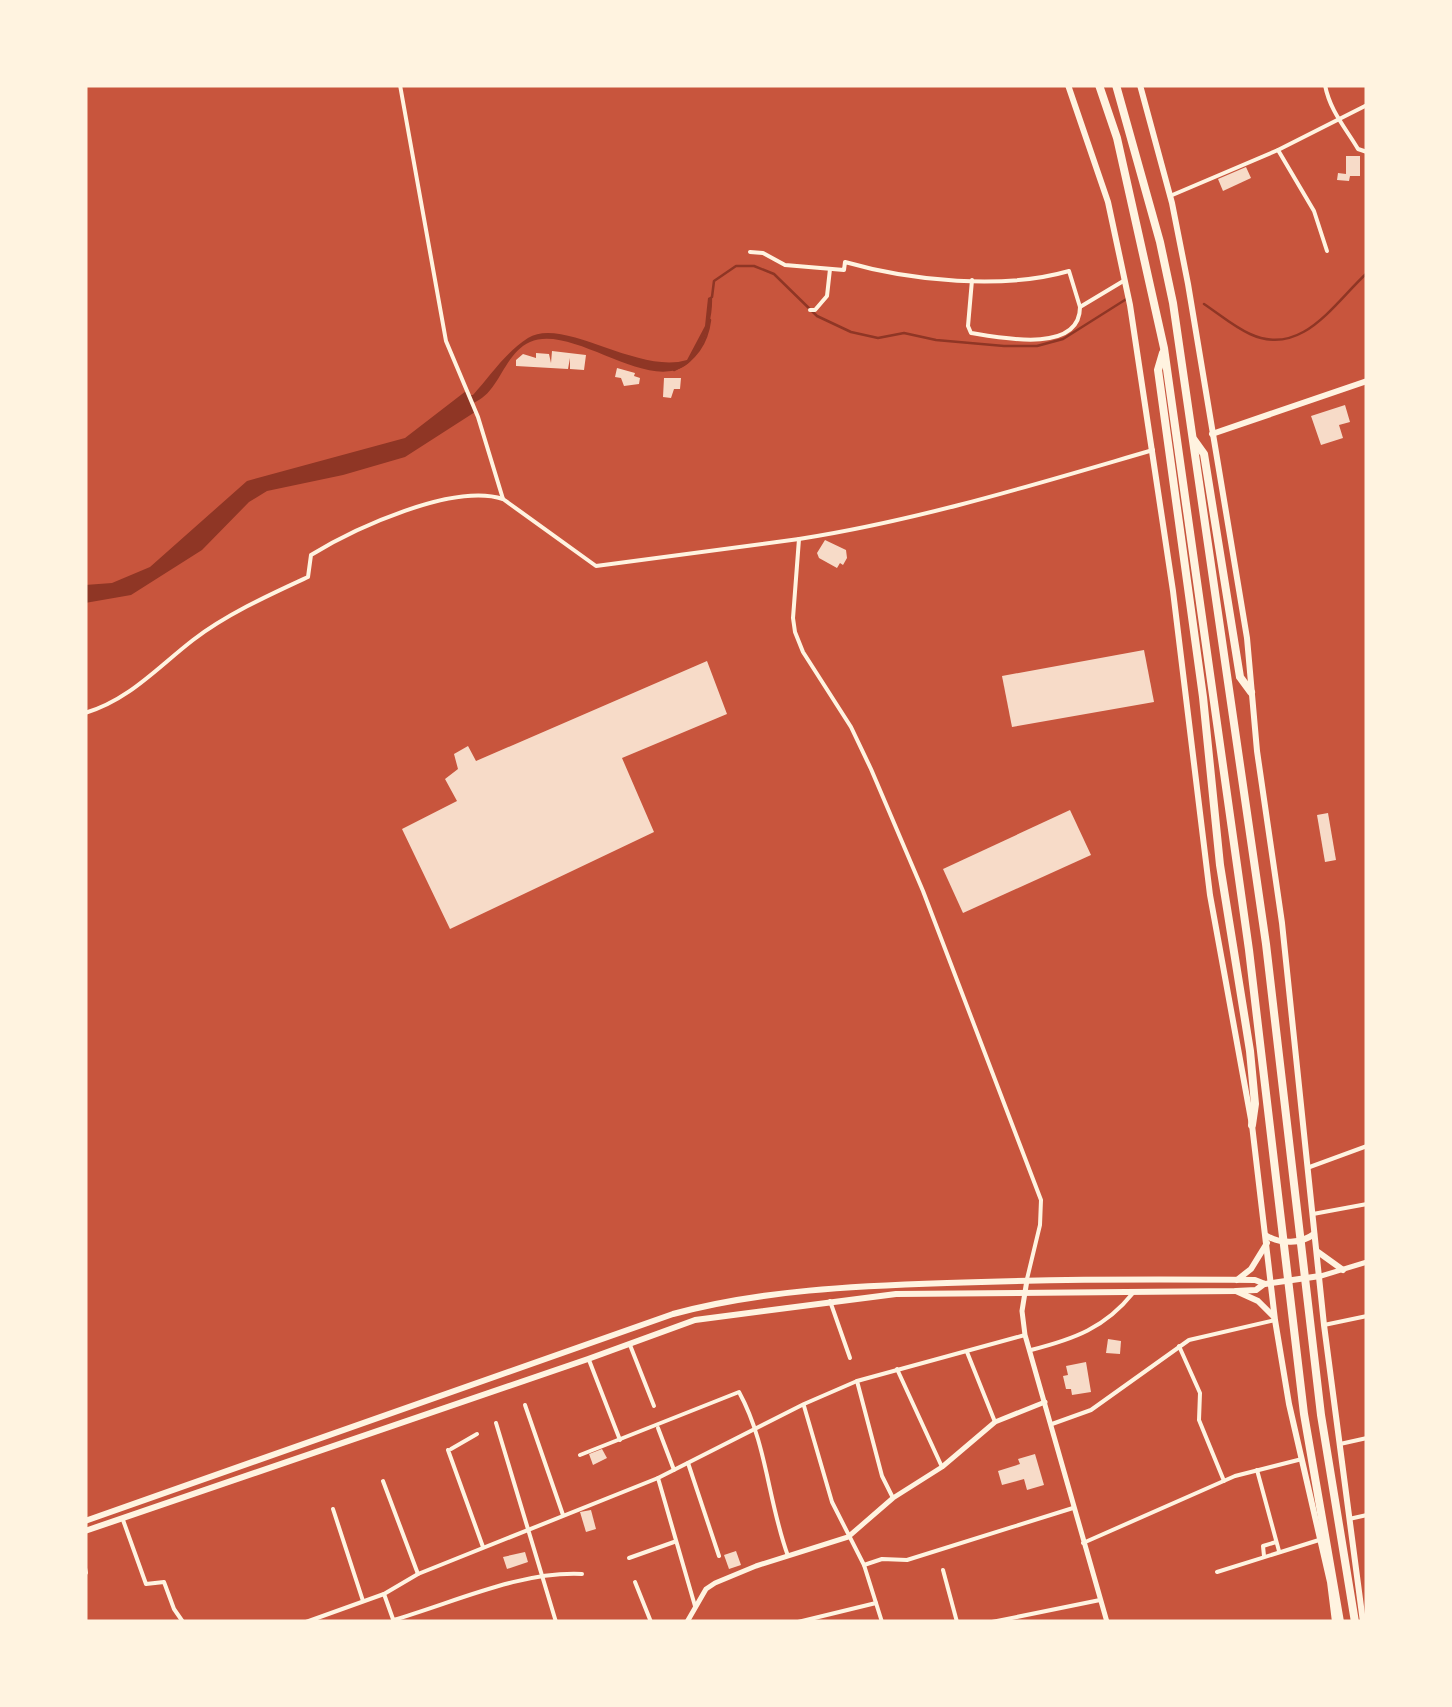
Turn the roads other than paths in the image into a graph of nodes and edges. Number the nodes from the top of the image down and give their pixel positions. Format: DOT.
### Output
graph roads {
  1 [pos="400,85"];
  2 [pos="1068,85"];
  3 [pos="1099,85"];
  4 [pos="1116,85"];
  5 [pos="1140,85"];
  6 [pos="1325,85"];
  7 [pos="1367,106"];
  8 [pos="1337,119"];
  9 [pos="1278,150"];
  10 [pos="1367,152"];
  11 [pos="1170,196"];
  12 [pos="1328,251"];
  13 [pos="750,252"];
  14 [pos="830,270"];
  15 [pos="972,280"];
  16 [pos="1126,281"];
  17 [pos="1080,308"];
  18 [pos="810,310"];
  19 [pos="1164,348"];
  20 [pos="1367,381"];
  21 [pos="1212,434"];
  22 [pos="1194,440"];
  23 [pos="1153,450"];
  24 [pos="503,499"];
  25 [pos="799,539"];
  26 [pos="1251,692"];
  27 [pos="85,713"];
  28 [pos="1252,1125"];
  29 [pos="1365,1146"];
  30 [pos="1367,1158"];
  31 [pos="1308,1168"];
  32 [pos="1367,1204"];
  33 [pos="1312,1214"];
  34 [pos="1314,1233"];
  35 [pos="1267,1240"];
  36 [pos="1318,1252"];
  37 [pos="1318,1262"];
  38 [pos="1367,1262"];
  39 [pos="1343,1270"];
  40 [pos="1321,1276"];
  41 [pos="1308,1278"];
  42 [pos="1027,1280"];
  43 [pos="1236,1280"];
  44 [pos="1268,1283"];
  45 [pos="1236,1291"];
  46 [pos="1133,1293"];
  47 [pos="1023,1294"];
  48 [pos="830,1301"];
  49 [pos="1367,1316"];
  50 [pos="1275,1319"];
  51 [pos="1324,1325"];
  52 [pos="1024,1335"];
  53 [pos="630,1345"];
  54 [pos="1179,1346"];
  55 [pos="1029,1350"];
  56 [pos="966,1351"];
  57 [pos="850,1358"];
  58 [pos="588,1359"];
  59 [pos="897,1369"];
  60 [pos="858,1381"];
  61 [pos="1045,1402"];
  62 [pos="804,1404"];
  63 [pos="525,1405"];
  64 [pos="654,1406"];
  65 [pos="496,1422"];
  66 [pos="995,1422"];
  67 [pos="1052,1424"];
  68 [pos="657,1426"];
  69 [pos="758,1428"];
  70 [pos="477,1434"];
  71 [pos="1367,1438"];
  72 [pos="620,1440"];
  73 [pos="1340,1444"];
  74 [pos="580,1455"];
  75 [pos="1304,1459"];
  76 [pos="688,1462"];
  77 [pos="942,1467"];
  78 [pos="674,1470"];
  79 [pos="1257,1470"];
  80 [pos="658,1478"];
  81 [pos="383,1481"];
  82 [pos="1224,1481"];
  83 [pos="893,1498"];
  84 [pos="1072,1508"];
  85 [pos="334,1509"];
  86 [pos="564,1515"];
  87 [pos="1367,1515"];
  88 [pos="1349,1519"];
  89 [pos="123,1520"];
  90 [pos="85,1521"];
  91 [pos="530,1528"];
  92 [pos="85,1531"];
  93 [pos="848,1537"];
  94 [pos="1319,1540"];
  95 [pos="674,1542"];
  96 [pos="1276,1542"];
  97 [pos="1082,1543"];
  98 [pos="483,1547"];
  99 [pos="1279,1551"];
  100 [pos="1366,1554"];
  101 [pos="720,1556"];
  102 [pos="788,1556"];
  103 [pos="1264,1556"];
  104 [pos="630,1558"];
  105 [pos="1354,1558"];
  106 [pos="864,1565"];
  107 [pos="943,1570"];
  108 [pos="1217,1572"];
  109 [pos="418,1574"];
  110 [pos="582,1574"];
  111 [pos="545,1578"];
  112 [pos="635,1582"];
  113 [pos="386,1592"];
  114 [pos="1100,1600"];
  115 [pos="363,1601"];
  116 [pos="876,1603"];
  117 [pos="1364,1604"];
  118 [pos="695,1606"];
  119 [pos="810,1620"];
  120 [pos="393,1621"];
  121 [pos="183,1622"];
  122 [pos="306,1622"];
  123 [pos="556,1622"];
  124 [pos="651,1622"];
  125 [pos="687,1622"];
  126 [pos="798,1622"];
  127 [pos="882,1622"];
  128 [pos="957,1622"];
  129 [pos="992,1622"];
  130 [pos="1107,1622"];
  131 [pos="1338,1622"];
  132 [pos="1359,1622"];
  1 -- 24 [label="street"];
  2 -- 16 [label="main road"];
  3 -- 19 [label="highway"];
  4 -- 22 [label="highway"];
  5 -- 11 [label="main road"];
  6 -- 8 [label="street"];
  7 -- 8 [label="street"];
  8 -- 9 [label="street"];
  8 -- 10 [label="street"];
  9 -- 11 [label="street"];
  9 -- 12 [label="street"];
  11 -- 21 [label="main road"];
  13 -- 14 [label="street"];
  14 -- 15 [label="street"];
  14 -- 18 [label="street"];
  15 -- 17 [label="street"];
  15 -- 17 [label="street"];
  16 -- 17 [label="street"];
  16 -- 23 [label="main road"];
  19 -- 28 [label="highway"];
  19 -- 131 [label="highway"];
  20 -- 21 [label="main road"];
  21 -- 26 [label="main road"];
  22 -- 26 [label="highway"];
  22 -- 132 [label="highway"];
  23 -- 25 [label="street"];
  23 -- 28 [label="main road"];
  24 -- 25 [label="street"];
  24 -- 27 [label="street"];
  25 -- 42 [label="street"];
  26 -- 31 [label="main road"];
  28 -- 35 [label="main road"];
  29 -- 30 [label="street"];
  29 -- 31 [label="street"];
  31 -- 33 [label="main road"];
  32 -- 33 [label="street"];
  33 -- 34 [label="main road"];
  34 -- 35 [label="main road"];
  34 -- 36 [label="main road"];
  35 -- 43 [label="main road"];
  35 -- 44 [label="main road"];
  36 -- 37 [label="main road"];
  36 -- 39 [label="main road"];
  37 -- 40 [label="main road"];
  37 -- 41 [label="main road"];
  38 -- 39 [label="street"];
  39 -- 40 [label="street"];
  40 -- 41 [label="main road"];
  40 -- 51 [label="main road"];
  41 -- 44 [label="main road"];
  42 -- 43 [label="main road"];
  42 -- 47 [label="street"];
  42 -- 90 [label="main road"];
  43 -- 44 [label="main road"];
  44 -- 45 [label="main road"];
  44 -- 50 [label="main road"];
  45 -- 46 [label="main road"];
  45 -- 50 [label="main road"];
  46 -- 47 [label="main road"];
  46 -- 55 [label="street"];
  47 -- 48 [label="main road"];
  47 -- 52 [label="street"];
  48 -- 53 [label="main road"];
  48 -- 57 [label="street"];
  49 -- 51 [label="street"];
  50 -- 54 [label="street"];
  50 -- 75 [label="main road"];
  51 -- 73 [label="main road"];
  52 -- 55 [label="street"];
  52 -- 56 [label="street"];
  53 -- 58 [label="main road"];
  53 -- 64 [label="street"];
  54 -- 67 [label="street"];
  54 -- 82 [label="street"];
  55 -- 61 [label="street"];
  56 -- 59 [label="street"];
  56 -- 66 [label="street"];
  58 -- 72 [label="street"];
  58 -- 89 [label="main road"];
  59 -- 60 [label="street"];
  59 -- 77 [label="street"];
  60 -- 62 [label="street"];
  60 -- 83 [label="street"];
  61 -- 66 [label="street"];
  61 -- 67 [label="street"];
  62 -- 69 [label="street"];
  62 -- 93 [label="street"];
  63 -- 86 [label="street"];
  65 -- 91 [label="street"];
  66 -- 77 [label="street"];
  67 -- 84 [label="street"];
  68 -- 69 [label="street"];
  68 -- 72 [label="street"];
  68 -- 78 [label="street"];
  69 -- 76 [label="street"];
  69 -- 102 [label="street"];
  70 -- 98 [label="street"];
  71 -- 73 [label="street"];
  72 -- 74 [label="street"];
  73 -- 88 [label="main road"];
  75 -- 79 [label="street"];
  75 -- 94 [label="main road"];
  76 -- 78 [label="street"];
  76 -- 101 [label="street"];
  77 -- 83 [label="street"];
  78 -- 80 [label="street"];
  79 -- 82 [label="street"];
  79 -- 96 [label="street"];
  80 -- 86 [label="street"];
  80 -- 95 [label="street"];
  81 -- 109 [label="street"];
  82 -- 97 [label="street"];
  83 -- 93 [label="street"];
  84 -- 97 [label="street"];
  84 -- 106 [label="street"];
  85 -- 115 [label="street"];
  86 -- 91 [label="street"];
  87 -- 88 [label="street"];
  88 -- 105 [label="main road"];
  89 -- 92 [label="main road"];
  89 -- 121 [label="street"];
  91 -- 98 [label="street"];
  91 -- 111 [label="street"];
  93 -- 102 [label="street"];
  93 -- 106 [label="street"];
  94 -- 99 [label="street"];
  94 -- 131 [label="main road"];
  95 -- 104 [label="street"];
  95 -- 118 [label="street"];
  96 -- 99 [label="street"];
  96 -- 103 [label="street"];
  97 -- 114 [label="street"];
  98 -- 109 [label="street"];
  99 -- 103 [label="street"];
  100 -- 105 [label="street"];
  102 -- 118 [label="street"];
  103 -- 108 [label="street"];
  105 -- 117 [label="main road"];
  106 -- 116 [label="street"];
  107 -- 128 [label="street"];
  109 -- 113 [label="street"];
  110 -- 111 [label="street"];
  111 -- 120 [label="street"];
  111 -- 123 [label="street"];
  112 -- 124 [label="street"];
  113 -- 115 [label="street"];
  113 -- 120 [label="street"];
  114 -- 129 [label="street"];
  114 -- 130 [label="street"];
  115 -- 122 [label="street"];
  116 -- 119 [label="street"];
  116 -- 127 [label="street"];
  117 -- 132 [label="main road"];
  118 -- 125 [label="street"];
  119 -- 126 [label="street"];
}
